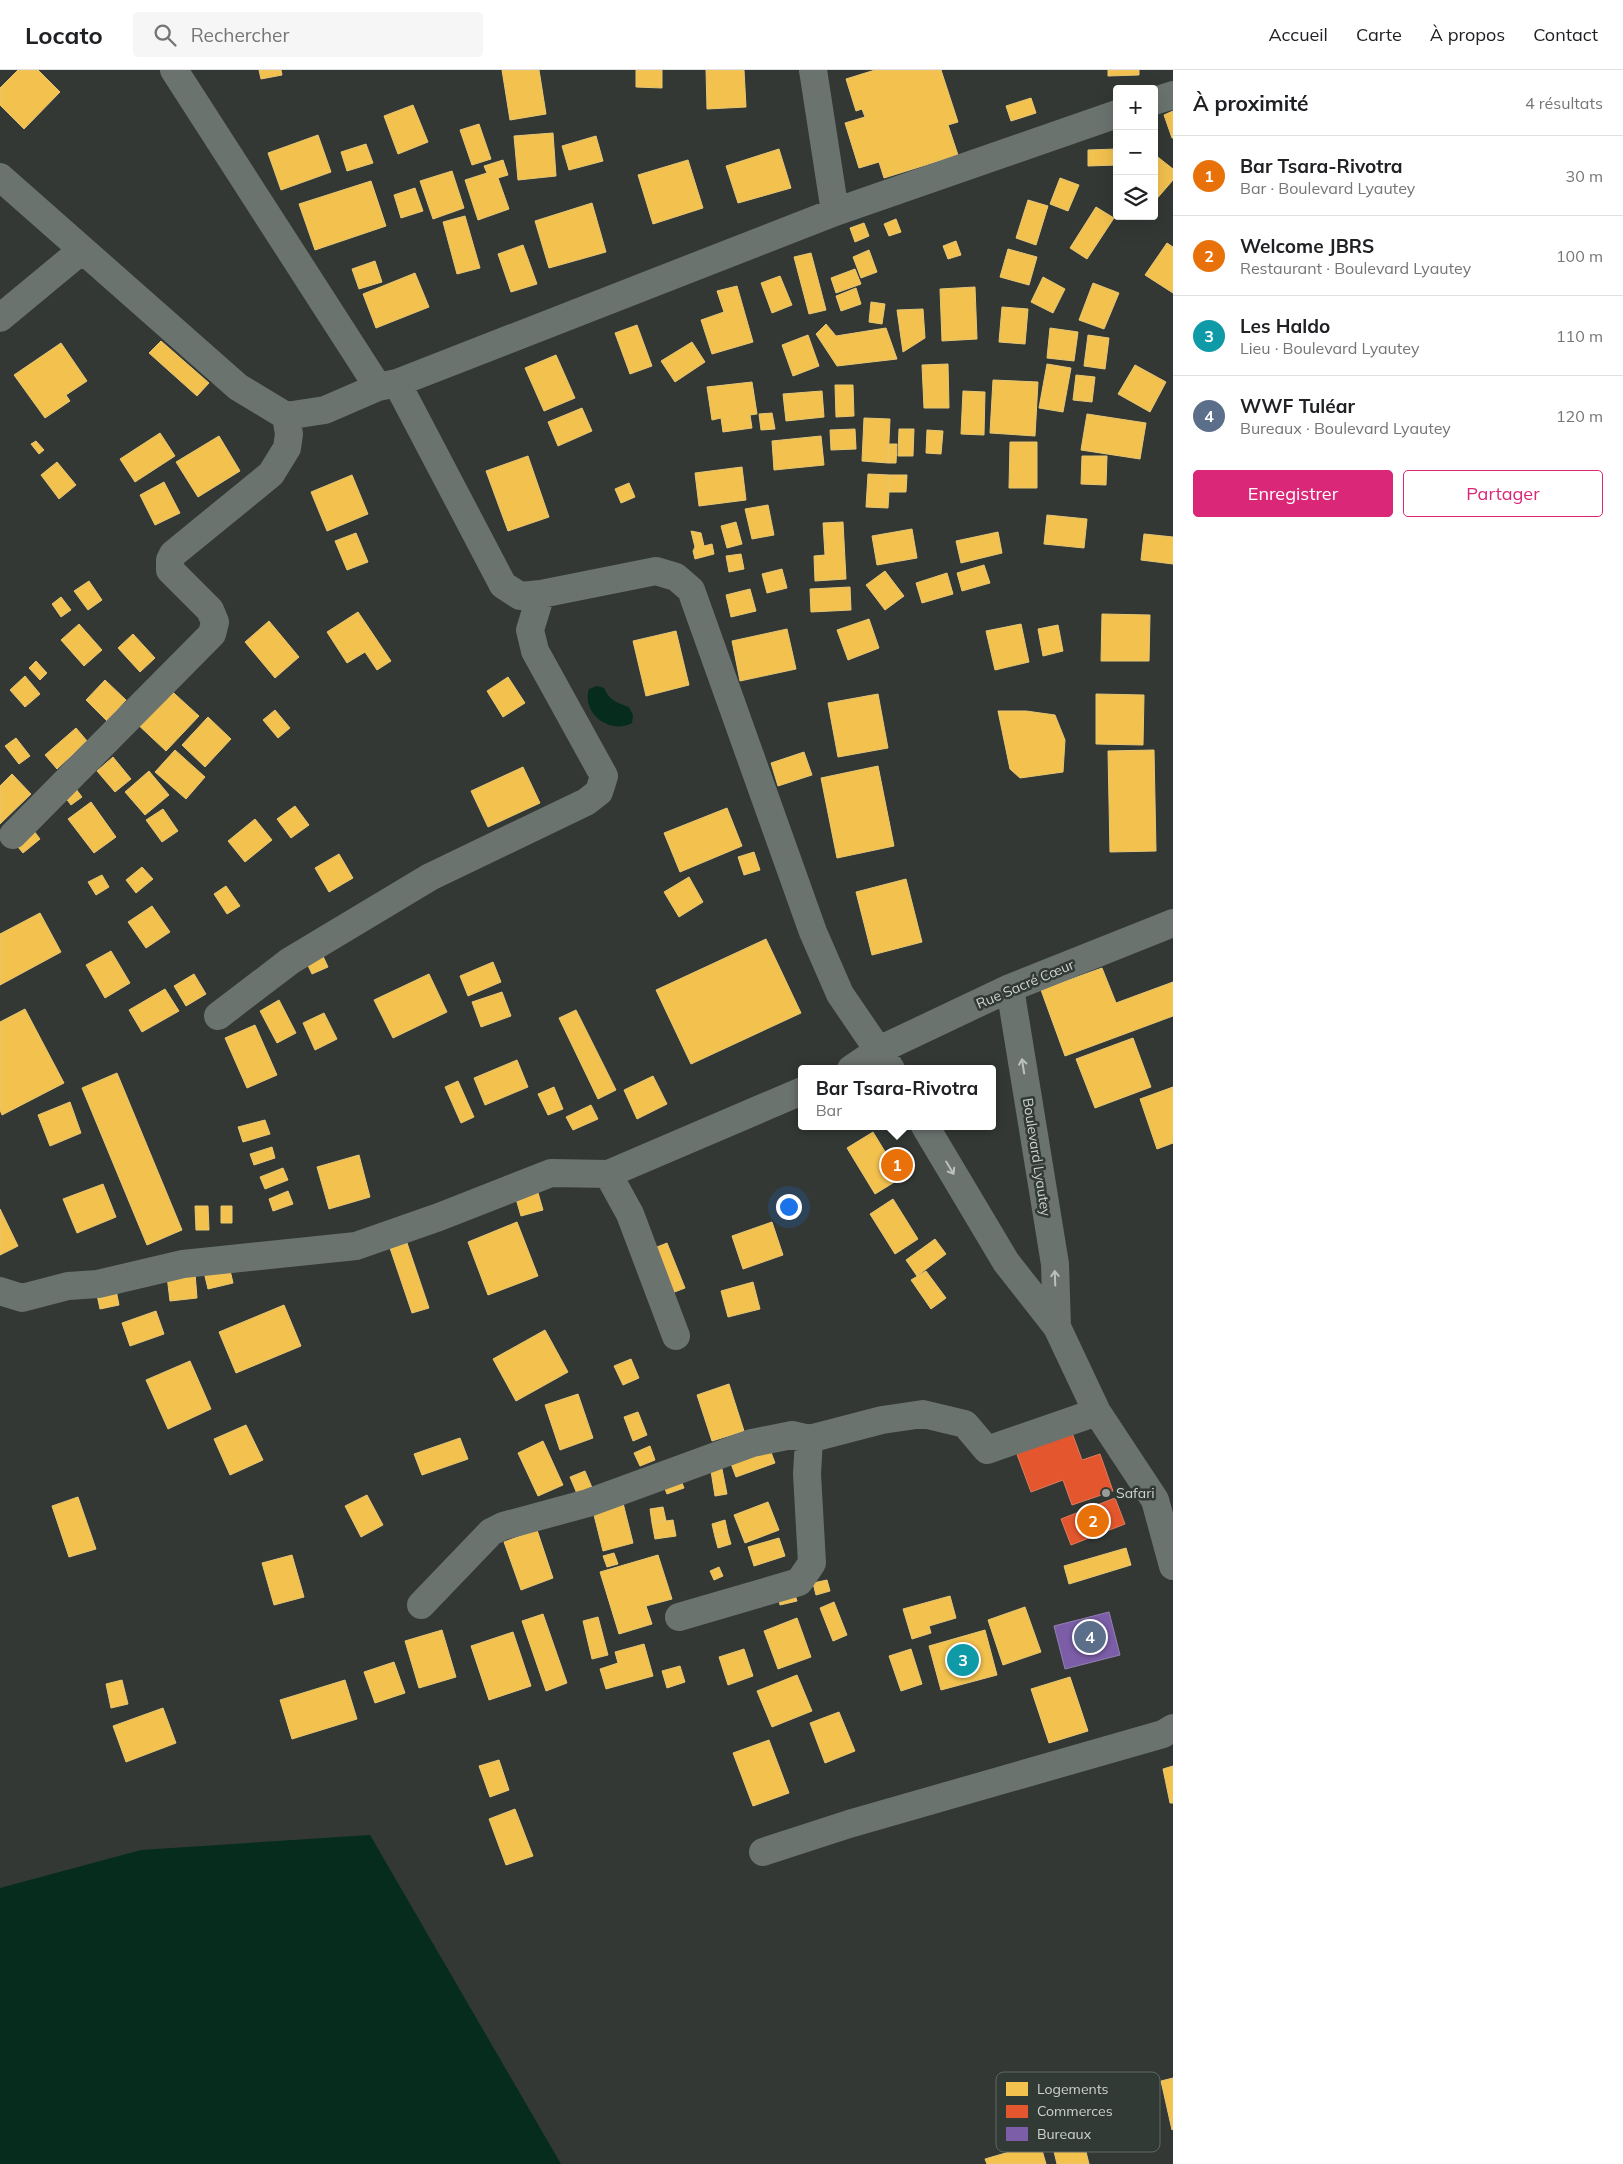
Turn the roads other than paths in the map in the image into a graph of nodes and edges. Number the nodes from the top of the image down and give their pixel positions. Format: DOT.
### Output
graph roads {
  1 [pos="174,70"];
  2 [pos="813,70"];
  3 [pos="1173,95"];
  4 [pos="1158,100"];
  5 [pos="1113,115"];
  6 [pos="0,177"];
  7 [pos="835,212"];
  8 [pos="82,250"];
  9 [pos="0,318"];
  10 [pos="387,385"];
  11 [pos="286,416"];
  12 [pos="541,594"];
  13 [pos="13,835"];
  14 [pos="1173,923"];
  15 [pos="1010,988"];
  16 [pos="218,1016"];
  17 [pos="885,1059"];
  18 [pos="865,1065"];
  19 [pos="798,1093"];
  20 [pos="927,1130"];
  21 [pos="608,1174"];
  22 [pos="0,1291"];
  23 [pos="1057,1327"];
  24 [pos="676,1336"];
  25 [pos="1097,1412"];
  26 [pos="809,1439"];
  27 [pos="1173,1566"];
  28 [pos="421,1605"];
  29 [pos="679,1616"];
  30 [pos="1173,1728"];
  31 [pos="763,1852"];
  1 -- 10 [label="street"];
  2 -- 7 [label="street"];
  3 -- 4 [label="street"];
  5 -- 7 [label="street"];
  6 -- 8 [label="street"];
  7 -- 10 [label="street"];
  8 -- 9 [label="street"];
  8 -- 11 [label="street"];
  10 -- 11 [label="street"];
  10 -- 12 [label="street"];
  11 -- 13 [label="street"];
  12 -- 16 [label="street"];
  12 -- 17 [label="street"];
  14 -- 15 [label="street, Rue Sacré Cœur"];
  15 -- 17 [label="street, Rue Sacré Cœur"];
  23 -- 15 [label="street, Boulevard Lyautey, one-way"];
  17 -- 18 [label="street, Rue Sacré Cœur"];
  19 -- 21 [label="street"];
  20 -- 23 [label="street, Boulevard Lyautey, one-way"];
  21 -- 22 [label="street"];
  21 -- 24 [label="street"];
  23 -- 25 [label="street, Boulevard Lyautey"];
  25 -- 26 [label="street"];
  25 -- 27 [label="street, Boulevard Lyautey"];
  26 -- 28 [label="street"];
  26 -- 29 [label="street"];
  30 -- 31 [label="street"];
}
